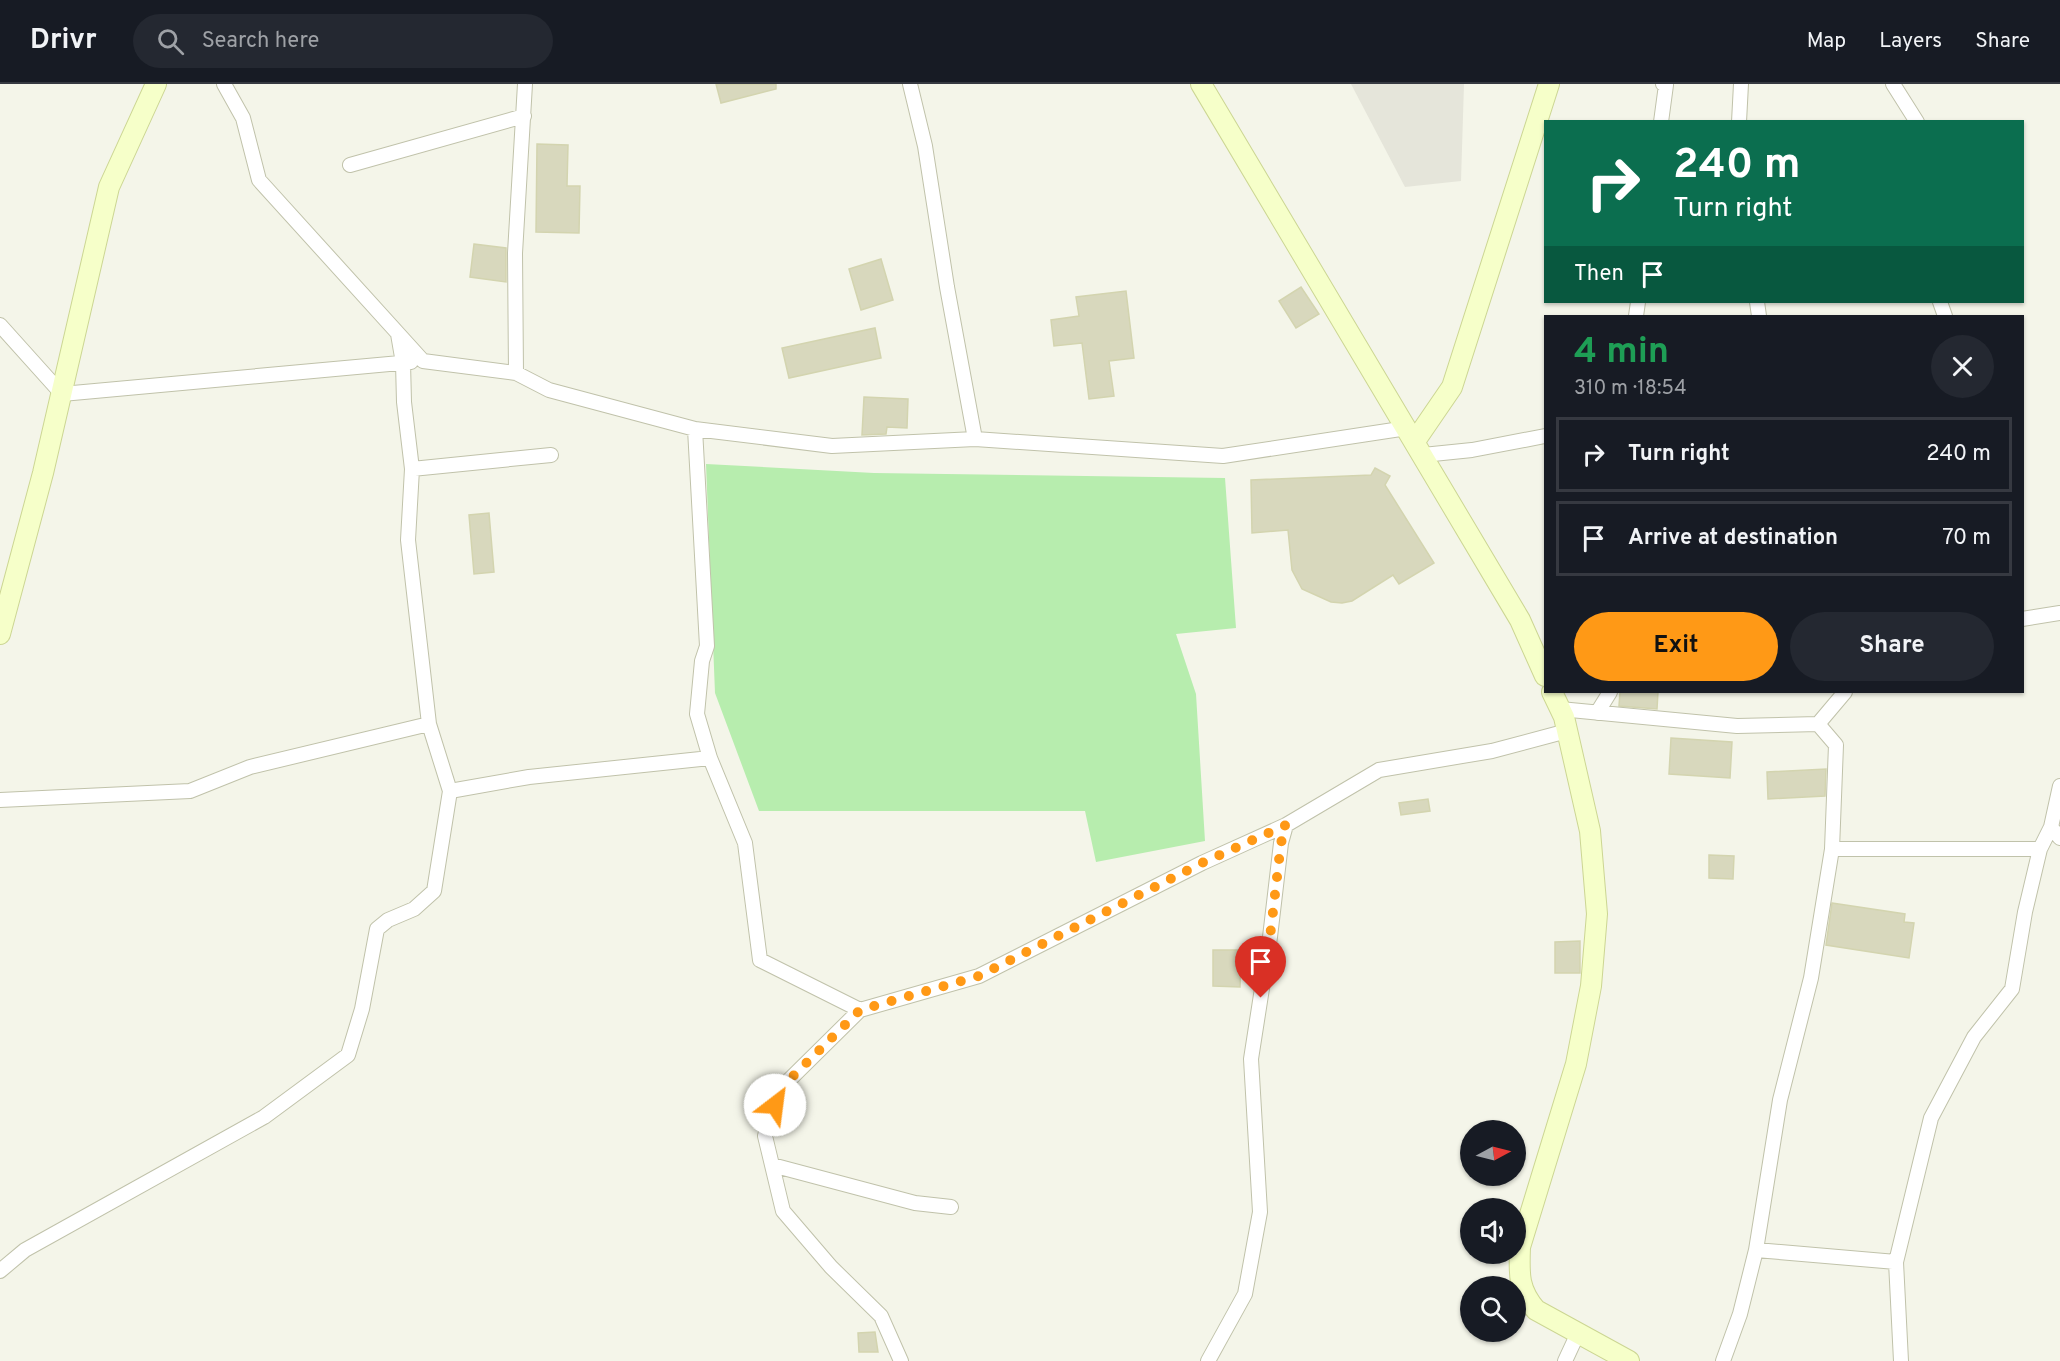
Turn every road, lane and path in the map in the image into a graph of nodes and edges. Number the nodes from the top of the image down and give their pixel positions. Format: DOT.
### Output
graph roads {
  1 [pos="156,84"];
  2 [pos="224,84"];
  3 [pos="525,84"];
  4 [pos="910,84"];
  5 [pos="1201,84"];
  6 [pos="1549,84"];
  7 [pos="1663,84"];
  8 [pos="1741,84"];
  9 [pos="1893,84"];
  10 [pos="524,116"];
  11 [pos="1661,120"];
  12 [pos="1739,120"];
  13 [pos="1916,120"];
  14 [pos="350,165"];
  15 [pos="0,325"];
  16 [pos="398,334"];
  17 [pos="423,361"];
  18 [pos="403,363"];
  19 [pos="516,373"];
  20 [pos="62,394"];
  21 [pos="695,429"];
  22 [pos="1544,436"];
  23 [pos="975,440"];
  24 [pos="1415,441"];
  25 [pos="551,455"];
  26 [pos="412,469"];
  27 [pos="2060,613"];
  28 [pos="2024,619"];
  29 [pos="0,634"];
  30 [pos="1544,674"];
  31 [pos="1609,693"];
  32 [pos="1844,693"];
  33 [pos="1556,700"];
  34 [pos="1597,712"];
  35 [pos="429,724"];
  36 [pos="1818,724"];
  37 [pos="1567,730"];
  38 [pos="710,758"];
  39 [pos="2060,786"];
  40 [pos="450,791"];
  41 [pos="0,800"];
  42 [pos="1286,825"];
  43 [pos="2056,832"];
  44 [pos="1832,849"];
  45 [pos="2040,849"];
  46 [pos="860,1010"];
  47 [pos="772,1166"];
  48 [pos="951,1208"];
  49 [pos="1756,1250"];
  50 [pos="1896,1262"];
  51 [pos="0,1270"];
  52 [pos="1578,1333"];
  53 [pos="901,1361"];
  54 [pos="1208,1361"];
  55 [pos="1565,1361"];
  56 [pos="1629,1361"];
  57 [pos="1723,1361"];
  58 [pos="1901,1361"];
  1 -- 20 [label="main road"];
  2 -- 16 [label="street"];
  3 -- 10 [label="street"];
  4 -- 23 [label="street"];
  5 -- 24 [label="main road"];
  6 -- 24 [label="main road"];
  7 -- 11 [label="street"];
  8 -- 12 [label="street"];
  9 -- 13 [label="street"];
  10 -- 14 [label="street"];
  10 -- 19 [label="street"];
  15 -- 20 [label="street"];
  16 -- 17 [label="street"];
  16 -- 18 [label="street"];
  17 -- 18 [label="street"];
  17 -- 19 [label="street"];
  18 -- 20 [label="street"];
  18 -- 26 [label="street"];
  19 -- 21 [label="street"];
  20 -- 29 [label="main road"];
  21 -- 23 [label="street"];
  21 -- 38 [label="street"];
  22 -- 24 [label="street"];
  23 -- 24 [label="street"];
  24 -- 30 [label="main road"];
  25 -- 26 [label="street"];
  26 -- 35 [label="street"];
  27 -- 28 [label="street"];
  31 -- 34 [label="street"];
  32 -- 36 [label="street"];
  33 -- 34 [label="street"];
  33 -- 37 [label="main road"];
  34 -- 36 [label="street"];
  35 -- 40 [label="street"];
  35 -- 41 [label="street"];
  36 -- 44 [label="street"];
  37 -- 42 [label="street"];
  37 -- 52 [label="main road"];
  38 -- 40 [label="street"];
  38 -- 46 [label="street"];
  39 -- 43 [label="street"];
  40 -- 51 [label="street"];
  42 -- 46 [label="street"];
  42 -- 54 [label="street"];
  43 -- 45 [label="street"];
  44 -- 45 [label="street"];
  44 -- 49 [label="street"];
  45 -- 50 [label="street"];
  46 -- 47 [label="street"];
  47 -- 48 [label="street"];
  47 -- 53 [label="street"];
  49 -- 50 [label="street"];
  49 -- 57 [label="street"];
  50 -- 58 [label="street"];
  52 -- 55 [label="street"];
  52 -- 56 [label="main road"];
}
